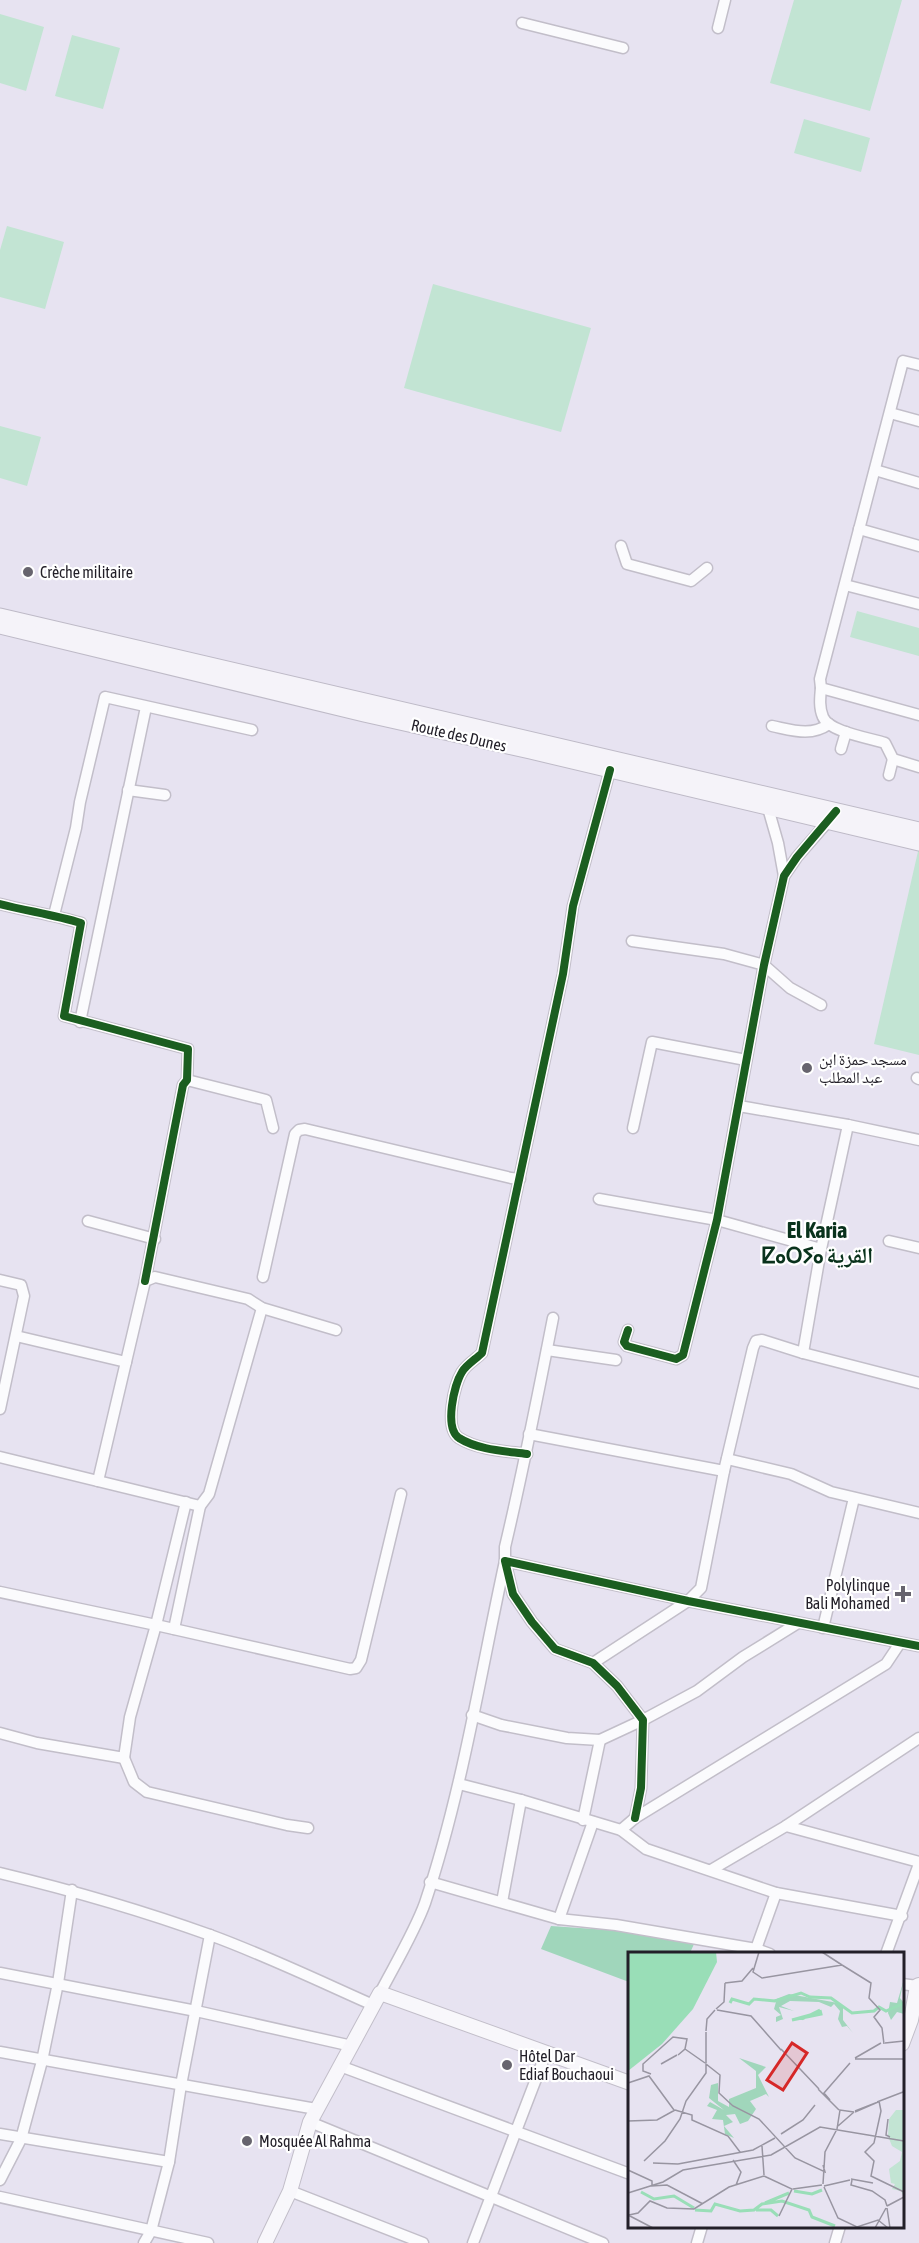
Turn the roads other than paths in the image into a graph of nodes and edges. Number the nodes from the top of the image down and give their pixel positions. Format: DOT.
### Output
graph roads {
  1 [pos="724,0"];
  2 [pos="522,23"];
  3 [pos="718,28"];
  4 [pos="623,48"];
  5 [pos="919,365"];
  6 [pos="890,413"];
  7 [pos="919,421"];
  8 [pos="875,470"];
  9 [pos="919,483"];
  10 [pos="860,529"];
  11 [pos="621,546"];
  12 [pos="919,546"];
  13 [pos="707,568"];
  14 [pos="845,585"];
  15 [pos="919,604"];
  16 [pos="0,616"];
  17 [pos="0,626"];
  18 [pos="821,688"];
  19 [pos="146,707"];
  20 [pos="919,715"];
  21 [pos="829,724"];
  22 [pos="772,726"];
  23 [pos="252,730"];
  24 [pos="846,732"];
  25 [pos="841,748"];
  26 [pos="893,759"];
  27 [pos="919,767"];
  28 [pos="610,770"];
  29 [pos="889,775"];
  30 [pos="128,790"];
  31 [pos="165,795"];
  32 [pos="768,808"];
  33 [pos="833,816"];
  34 [pos="919,830"];
  35 [pos="919,843"];
  36 [pos="784,876"];
  37 [pos="0,904"];
  38 [pos="54,915"];
  39 [pos="632,941"];
  40 [pos="764,965"];
  41 [pos="821,1005"];
  42 [pos="80,1022"];
  43 [pos="746,1059"];
  44 [pos="187,1080"];
  45 [pos="739,1106"];
  46 [pos="848,1125"];
  47 [pos="273,1128"];
  48 [pos="633,1128"];
  49 [pos="919,1140"];
  50 [pos="520,1179"];
  51 [pos="599,1199"];
  52 [pos="717,1220"];
  53 [pos="88,1221"];
  54 [pos="155,1239"];
  55 [pos="889,1241"];
  56 [pos="919,1248"];
  57 [pos="821,1249"];
  58 [pos="263,1277"];
  59 [pos="0,1280"];
  60 [pos="145,1281"];
  61 [pos="262,1308"];
  62 [pos="553,1318"];
  63 [pos="336,1330"];
  64 [pos="628,1330"];
  65 [pos="16,1336"];
  66 [pos="547,1350"];
  67 [pos="803,1353"];
  68 [pos="616,1360"];
  69 [pos="126,1362"];
  70 [pos="919,1383"];
  71 [pos="0,1409"];
  72 [pos="529,1434"];
  73 [pos="527,1454"];
  74 [pos="0,1457"];
  75 [pos="727,1459"];
  76 [pos="724,1471"];
  77 [pos="98,1480"];
  78 [pos="401,1494"];
  79 [pos="854,1498"];
  80 [pos="186,1502"];
  81 [pos="200,1506"];
  82 [pos="919,1513"];
  83 [pos="505,1561"];
  84 [pos="0,1592"];
  85 [pos="688,1601"];
  86 [pos="798,1623"];
  87 [pos="156,1625"];
  88 [pos="823,1628"];
  89 [pos="174,1629"];
  90 [pos="900,1643"];
  91 [pos="919,1646"];
  92 [pos="593,1663"];
  93 [pos="472,1715"];
  94 [pos="643,1720"];
  95 [pos="0,1733"];
  96 [pos="919,1738"];
  97 [pos="600,1740"];
  98 [pos="124,1758"];
  99 [pos="459,1784"];
  100 [pos="521,1800"];
  101 [pos="634,1818"];
  102 [pos="588,1821"];
  103 [pos="786,1826"];
  104 [pos="308,1828"];
  105 [pos="621,1830"];
  106 [pos="919,1863"];
  107 [pos="711,1870"];
  108 [pos="0,1873"];
  109 [pos="430,1882"];
  110 [pos="72,1890"];
  111 [pos="915,1891"];
  112 [pos="776,1893"];
  113 [pos="502,1902"];
  114 [pos="902,1916"];
  115 [pos="559,1919"];
  116 [pos="210,1935"];
  117 [pos="756,1949"];
  118 [pos="767,1952"];
  119 [pos="886,1952"];
  120 [pos="0,1973"];
  121 [pos="58,1983"];
  122 [pos="918,1986"];
  123 [pos="380,1993"];
  124 [pos="373,2005"];
  125 [pos="196,2011"];
  126 [pos="904,2041"];
  127 [pos="352,2046"];
  128 [pos="0,2052"];
  129 [pos="546,2053"];
  130 [pos="42,2061"];
  131 [pos="340,2066"];
  132 [pos="628,2082"];
  133 [pos="181,2085"];
  134 [pos="313,2115"];
  135 [pos="516,2132"];
  136 [pos="0,2134"];
  137 [pos="21,2139"];
  138 [pos="169,2162"];
  139 [pos="628,2173"];
  140 [pos="0,2180"];
  141 [pos="290,2191"];
  142 [pos="492,2196"];
  143 [pos="0,2197"];
  144 [pos="839,2228"];
  145 [pos="151,2231"];
  146 [pos="144,2243"];
  147 [pos="208,2243"];
  148 [pos="265,2243"];
  149 [pos="423,2243"];
  150 [pos="473,2243"];
  151 [pos="603,2243"];
  152 [pos="835,2243"];
  1 -- 3 [label="street"];
  2 -- 4 [label="street"];
  5 -- 6 [label="street"];
  6 -- 7 [label="street"];
  6 -- 8 [label="street"];
  8 -- 9 [label="street"];
  8 -- 10 [label="street"];
  10 -- 12 [label="street"];
  10 -- 14 [label="street"];
  11 -- 13 [label="street"];
  14 -- 15 [label="street"];
  14 -- 18 [label="street"];
  16 -- 33 [label="main road, Route des Dunes"];
  17 -- 28 [label="main road, Route des Dunes"];
  18 -- 20 [label="street"];
  18 -- 21 [label="street"];
  19 -- 23 [label="street"];
  19 -- 30 [label="street"];
  19 -- 38 [label="street"];
  21 -- 22 [label="street"];
  21 -- 24 [label="street"];
  24 -- 25 [label="street"];
  24 -- 26 [label="street"];
  26 -- 27 [label="street"];
  26 -- 29 [label="street"];
  28 -- 32 [label="main road, Route des Dunes"];
  28 -- 50 [label="street"];
  30 -- 31 [label="street"];
  30 -- 42 [label="street"];
  32 -- 33 [label="main road, Route des Dunes"];
  32 -- 36 [label="street"];
  33 -- 34 [label="main road, Route des Dunes"];
  33 -- 35 [label="main road, Route des Dunes"];
  33 -- 36 [label="street"];
  36 -- 40 [label="street"];
  37 -- 38 [label="street"];
  38 -- 42 [label="street"];
  39 -- 40 [label="street"];
  40 -- 41 [label="street"];
  40 -- 43 [label="street"];
  42 -- 44 [label="street"];
  43 -- 45 [label="street"];
  43 -- 48 [label="street"];
  44 -- 47 [label="street"];
  44 -- 54 [label="street"];
  45 -- 46 [label="street"];
  45 -- 52 [label="street"];
  46 -- 49 [label="street"];
  46 -- 57 [label="street"];
  50 -- 58 [label="street"];
  50 -- 73 [label="street"];
  51 -- 52 [label="street"];
  52 -- 57 [label="street"];
  52 -- 64 [label="street"];
  53 -- 54 [label="street"];
  54 -- 60 [label="street"];
  55 -- 56 [label="street"];
  57 -- 67 [label="street"];
  59 -- 65 [label="street"];
  60 -- 61 [label="street"];
  60 -- 69 [label="street"];
  61 -- 63 [label="street"];
  61 -- 81 [label="street"];
  62 -- 66 [label="street"];
  65 -- 69 [label="street"];
  65 -- 71 [label="street"];
  66 -- 68 [label="street"];
  66 -- 72 [label="street"];
  67 -- 70 [label="street"];
  67 -- 75 [label="street"];
  69 -- 77 [label="street"];
  72 -- 73 [label="street"];
  72 -- 76 [label="street"];
  73 -- 83 [label="street"];
  74 -- 77 [label="street"];
  75 -- 76 [label="street"];
  75 -- 79 [label="street"];
  76 -- 85 [label="street"];
  77 -- 80 [label="street"];
  78 -- 89 [label="street"];
  79 -- 82 [label="street"];
  79 -- 88 [label="street"];
  80 -- 81 [label="street"];
  80 -- 87 [label="street"];
  81 -- 89 [label="street"];
  83 -- 85 [label="street"];
  83 -- 92 [label="street"];
  83 -- 93 [label="street"];
  84 -- 87 [label="street"];
  85 -- 86 [label="street"];
  85 -- 92 [label="street"];
  86 -- 88 [label="street"];
  86 -- 94 [label="street"];
  87 -- 89 [label="street"];
  87 -- 98 [label="street"];
  88 -- 90 [label="street"];
  90 -- 91 [label="street"];
  90 -- 101 [label="street"];
  92 -- 94 [label="street"];
  93 -- 97 [label="street"];
  93 -- 99 [label="street"];
  94 -- 97 [label="street"];
  94 -- 101 [label="street"];
  95 -- 98 [label="street"];
  96 -- 103 [label="street"];
  97 -- 102 [label="street"];
  98 -- 104 [label="street"];
  99 -- 100 [label="street"];
  99 -- 109 [label="street"];
  100 -- 102 [label="street"];
  100 -- 113 [label="street"];
  101 -- 105 [label="street"];
  102 -- 105 [label="street"];
  102 -- 115 [label="street"];
  103 -- 106 [label="street"];
  103 -- 107 [label="street"];
  105 -- 107 [label="street"];
  106 -- 111 [label="street"];
  107 -- 112 [label="street"];
  108 -- 110 [label="street"];
  109 -- 113 [label="street"];
  109 -- 123 [label="street"];
  110 -- 116 [label="street"];
  110 -- 121 [label="street"];
  111 -- 114 [label="street"];
  112 -- 114 [label="street"];
  112 -- 117 [label="street"];
  113 -- 115 [label="street"];
  114 -- 119 [label="street"];
  115 -- 117 [label="street"];
  116 -- 124 [label="street"];
  116 -- 125 [label="street"];
  117 -- 118 [label="street"];
  120 -- 121 [label="street"];
  121 -- 125 [label="street"];
  121 -- 130 [label="street"];
  122 -- 126 [label="street"];
  123 -- 124 [label="street"];
  123 -- 129 [label="street"];
  124 -- 127 [label="street"];
  125 -- 127 [label="street"];
  125 -- 133 [label="street"];
  127 -- 131 [label="street"];
  128 -- 130 [label="street"];
  129 -- 132 [label="street"];
  129 -- 135 [label="street"];
  130 -- 133 [label="street"];
  130 -- 137 [label="street"];
  131 -- 134 [label="street"];
  131 -- 135 [label="street"];
  133 -- 134 [label="street"];
  133 -- 138 [label="street"];
  134 -- 141 [label="street"];
  134 -- 142 [label="street"];
  135 -- 139 [label="street"];
  135 -- 142 [label="street"];
  136 -- 137 [label="street"];
  137 -- 138 [label="street"];
  137 -- 140 [label="street"];
  138 -- 145 [label="street"];
  141 -- 148 [label="street"];
  141 -- 149 [label="street"];
  142 -- 150 [label="street"];
  142 -- 151 [label="street"];
  143 -- 145 [label="street"];
  144 -- 152 [label="street"];
  145 -- 146 [label="street"];
  145 -- 147 [label="street"];
}
